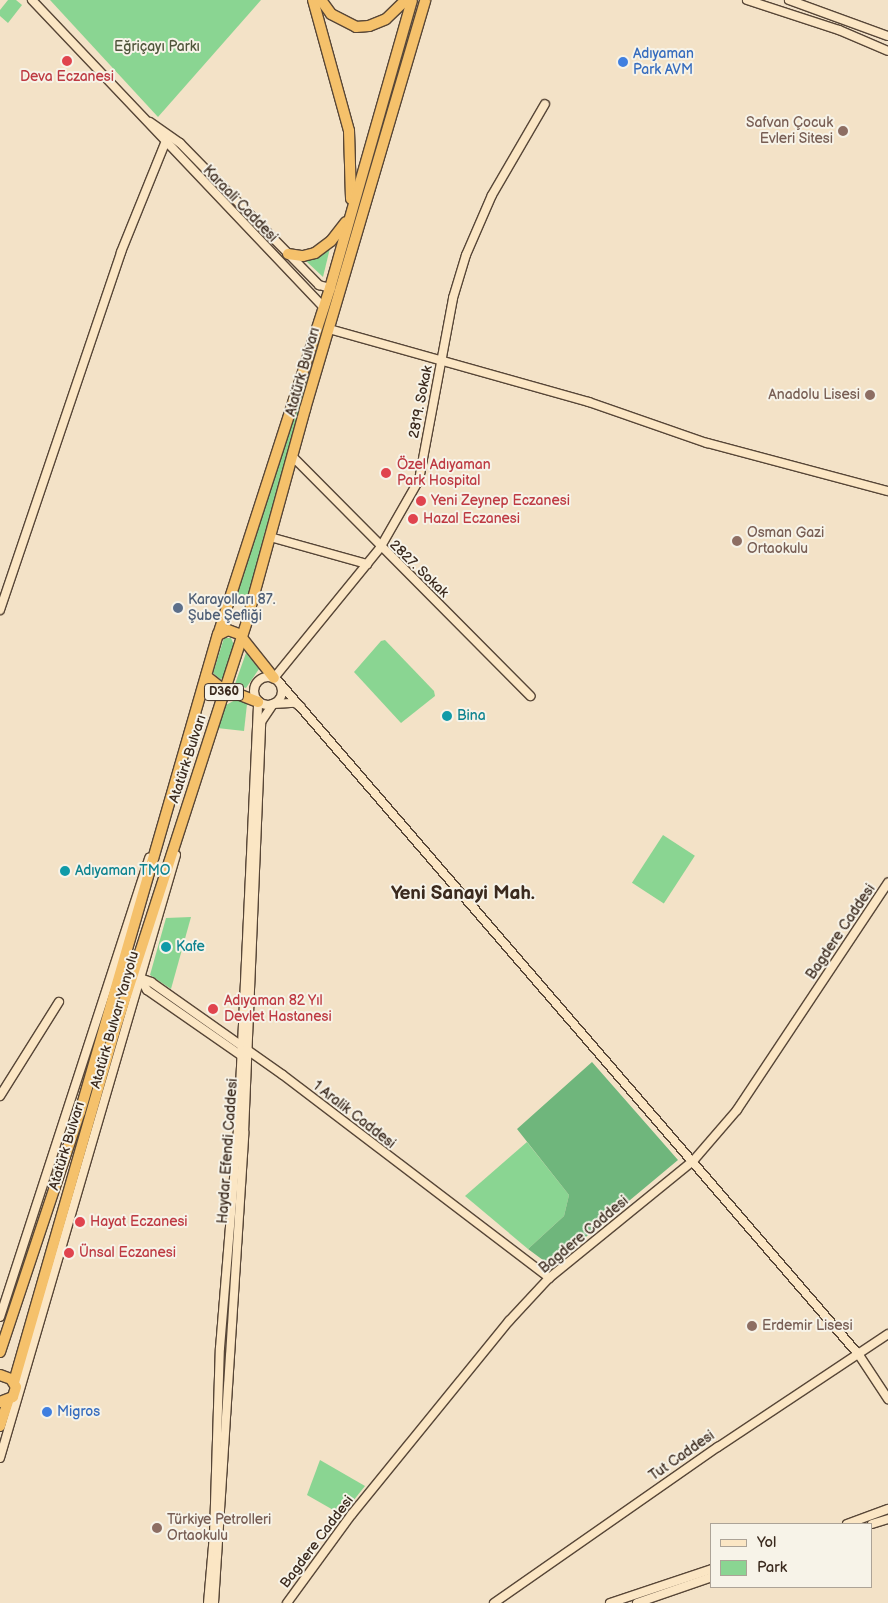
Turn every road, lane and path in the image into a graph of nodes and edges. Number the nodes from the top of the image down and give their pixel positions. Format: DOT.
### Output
graph roads {
  1 [pos="32,0"];
  2 [pos="313,0"];
  3 [pos="321,0"];
  4 [pos="406,0"];
  5 [pos="412,0"];
  6 [pos="425,0"];
  7 [pos="747,0"];
  8 [pos="789,0"];
  9 [pos="888,36"];
  10 [pos="888,51"];
  11 [pos="545,104"];
  12 [pos="140,115"];
  13 [pos="165,143"];
  14 [pos="351,216"];
  15 [pos="288,254"];
  16 [pos="330,288"];
  17 [pos="324,308"];
  18 [pos="329,329"];
  19 [pos="441,361"];
  20 [pos="293,457"];
  21 [pos="888,491"];
  22 [pos="270,537"];
  23 [pos="380,548"];
  24 [pos="367,564"];
  25 [pos="0,610"];
  26 [pos="218,634"];
  27 [pos="242,639"];
  28 [pos="206,676"];
  29 [pos="276,679"];
  30 [pos="226,688"];
  31 [pos="530,696"];
  32 [pos="258,702"];
  33 [pos="273,704"];
  34 [pos="309,712"];
  35 [pos="176,783"];
  36 [pos="193,789"];
  37 [pos="888,883"];
  38 [pos="140,978"];
  39 [pos="59,1002"];
  40 [pos="243,1052"];
  41 [pos="0,1096"];
  42 [pos="692,1161"];
  43 [pos="549,1278"];
  44 [pos="0,1317"];
  45 [pos="888,1334"];
  46 [pos="0,1352"];
  47 [pos="859,1355"];
  48 [pos="0,1376"];
  49 [pos="14,1382"];
  50 [pos="888,1400"];
  51 [pos="4,1401"];
  52 [pos="0,1426"];
  53 [pos="0,1458"];
  54 [pos="888,1509"];
  55 [pos="888,1519"];
  56 [pos="850,1523"];
  57 [pos="873,1524"];
  58 [pos="710,1570"];
  59 [pos="710,1578"];
  60 [pos="208,1603"];
  61 [pos="214,1603"];
  62 [pos="287,1603"];
  63 [pos="494,1603"];
  64 [pos="610,1603"];
  65 [pos="637,1603"];
  1 -- 12 [label="main road, Karaali Caddesi"];
  2 -- 14 [label="highway"];
  3 -- 4 [label="highway"];
  5 -- 14 [label="highway, Atatürk Bulvarı / D360"];
  6 -- 18 [label="highway, Atatürk Bulvarı / D360"];
  7 -- 10 [label="main road"];
  8 -- 9 [label="main road"];
  11 -- 19 [label="main road, 2819. Sokak"];
  12 -- 13 [label="main road, Karaali Caddesi"];
  12 -- 15 [label="main road, Karaali Caddesi"];
  13 -- 17 [label="main road, Karaali Caddesi"];
  13 -- 25 [label="main road"];
  14 -- 15 [label="highway"];
  14 -- 16 [label="highway, Atatürk Bulvarı / D360"];
  15 -- 16 [label="main road, Karaali Caddesi"];
  16 -- 17 [label="highway, Atatürk Bulvarı / D360"];
  17 -- 26 [label="highway, Atatürk Bulvarı / D360"];
  18 -- 19 [label="main road"];
  18 -- 20 [label="highway, Atatürk Bulvarı / D360"];
  19 -- 21 [label="main road"];
  19 -- 23 [label="main road, 2819. Sokak"];
  20 -- 22 [label="highway, Atatürk Bulvarı / D360"];
  20 -- 23 [label="main road, 2827. Sokak"];
  22 -- 24 [label="main road"];
  22 -- 27 [label="highway, Atatürk Bulvarı / D360"];
  23 -- 24 [label="main road, 2819. Sokak"];
  23 -- 31 [label="main road, 2827. Sokak"];
  24 -- 29 [label="main road, 2819. Sokak"];
  26 -- 27 [label="highway"];
  26 -- 28 [label="highway, Atatürk Bulvarı / D360"];
  27 -- 29 [label="highway"];
  27 -- 30 [label="highway, Atatürk Bulvarı / D360"];
  28 -- 30 [label="highway"];
  28 -- 35 [label="highway, Atatürk Bulvarı / D360"];
  29 -- 32 [label="main road"];
  29 -- 33 [label="main road"];
  29 -- 34 [label="main road"];
  30 -- 32 [label="highway"];
  30 -- 36 [label="highway, Atatürk Bulvarı / D360"];
  32 -- 33 [label="main road"];
  32 -- 40 [label="main road, Haydar Efendi Caddesi"];
  33 -- 34 [label="main road"];
  33 -- 40 [label="main road, Haydar Efendi Caddesi"];
  34 -- 42 [label="main road"];
  35 -- 44 [label="main road, Atatürk Bulvarı Yanyolu"];
  35 -- 46 [label="highway, Atatürk Bulvarı / D360"];
  36 -- 38 [label="main road, Atatürk Bulvarı Yanyolu"];
  36 -- 49 [label="highway, Atatürk Bulvarı / D360"];
  37 -- 42 [label="main road, Bagdere Caddesi"];
  38 -- 40 [label="main road, 1 Aralik Caddesi"];
  38 -- 53 [label="main road, Atatürk Bulvarı Yanyolu"];
  39 -- 41 [label="main road"];
  40 -- 43 [label="main road, 1 Aralik Caddesi"];
  40 -- 60 [label="main road, Haydar Efendi Caddesi"];
  40 -- 61 [label="main road, Haydar Efendi Caddesi"];
  42 -- 43 [label="main road, Bagdere Caddesi"];
  42 -- 47 [label="main road"];
  43 -- 62 [label="main road, Bagdere Caddesi"];
  45 -- 47 [label="main road, Tut Caddesi"];
  47 -- 50 [label="main road"];
  47 -- 63 [label="main road, Tut Caddesi"];
  48 -- 49 [label="highway"];
  49 -- 51 [label="highway, Atatürk Bulvarı"];
  51 -- 52 [label="highway"];
  54 -- 56 [label="main road"];
  55 -- 57 [label="main road"];
  58 -- 64 [label="main road"];
  59 -- 65 [label="main road"];
}
